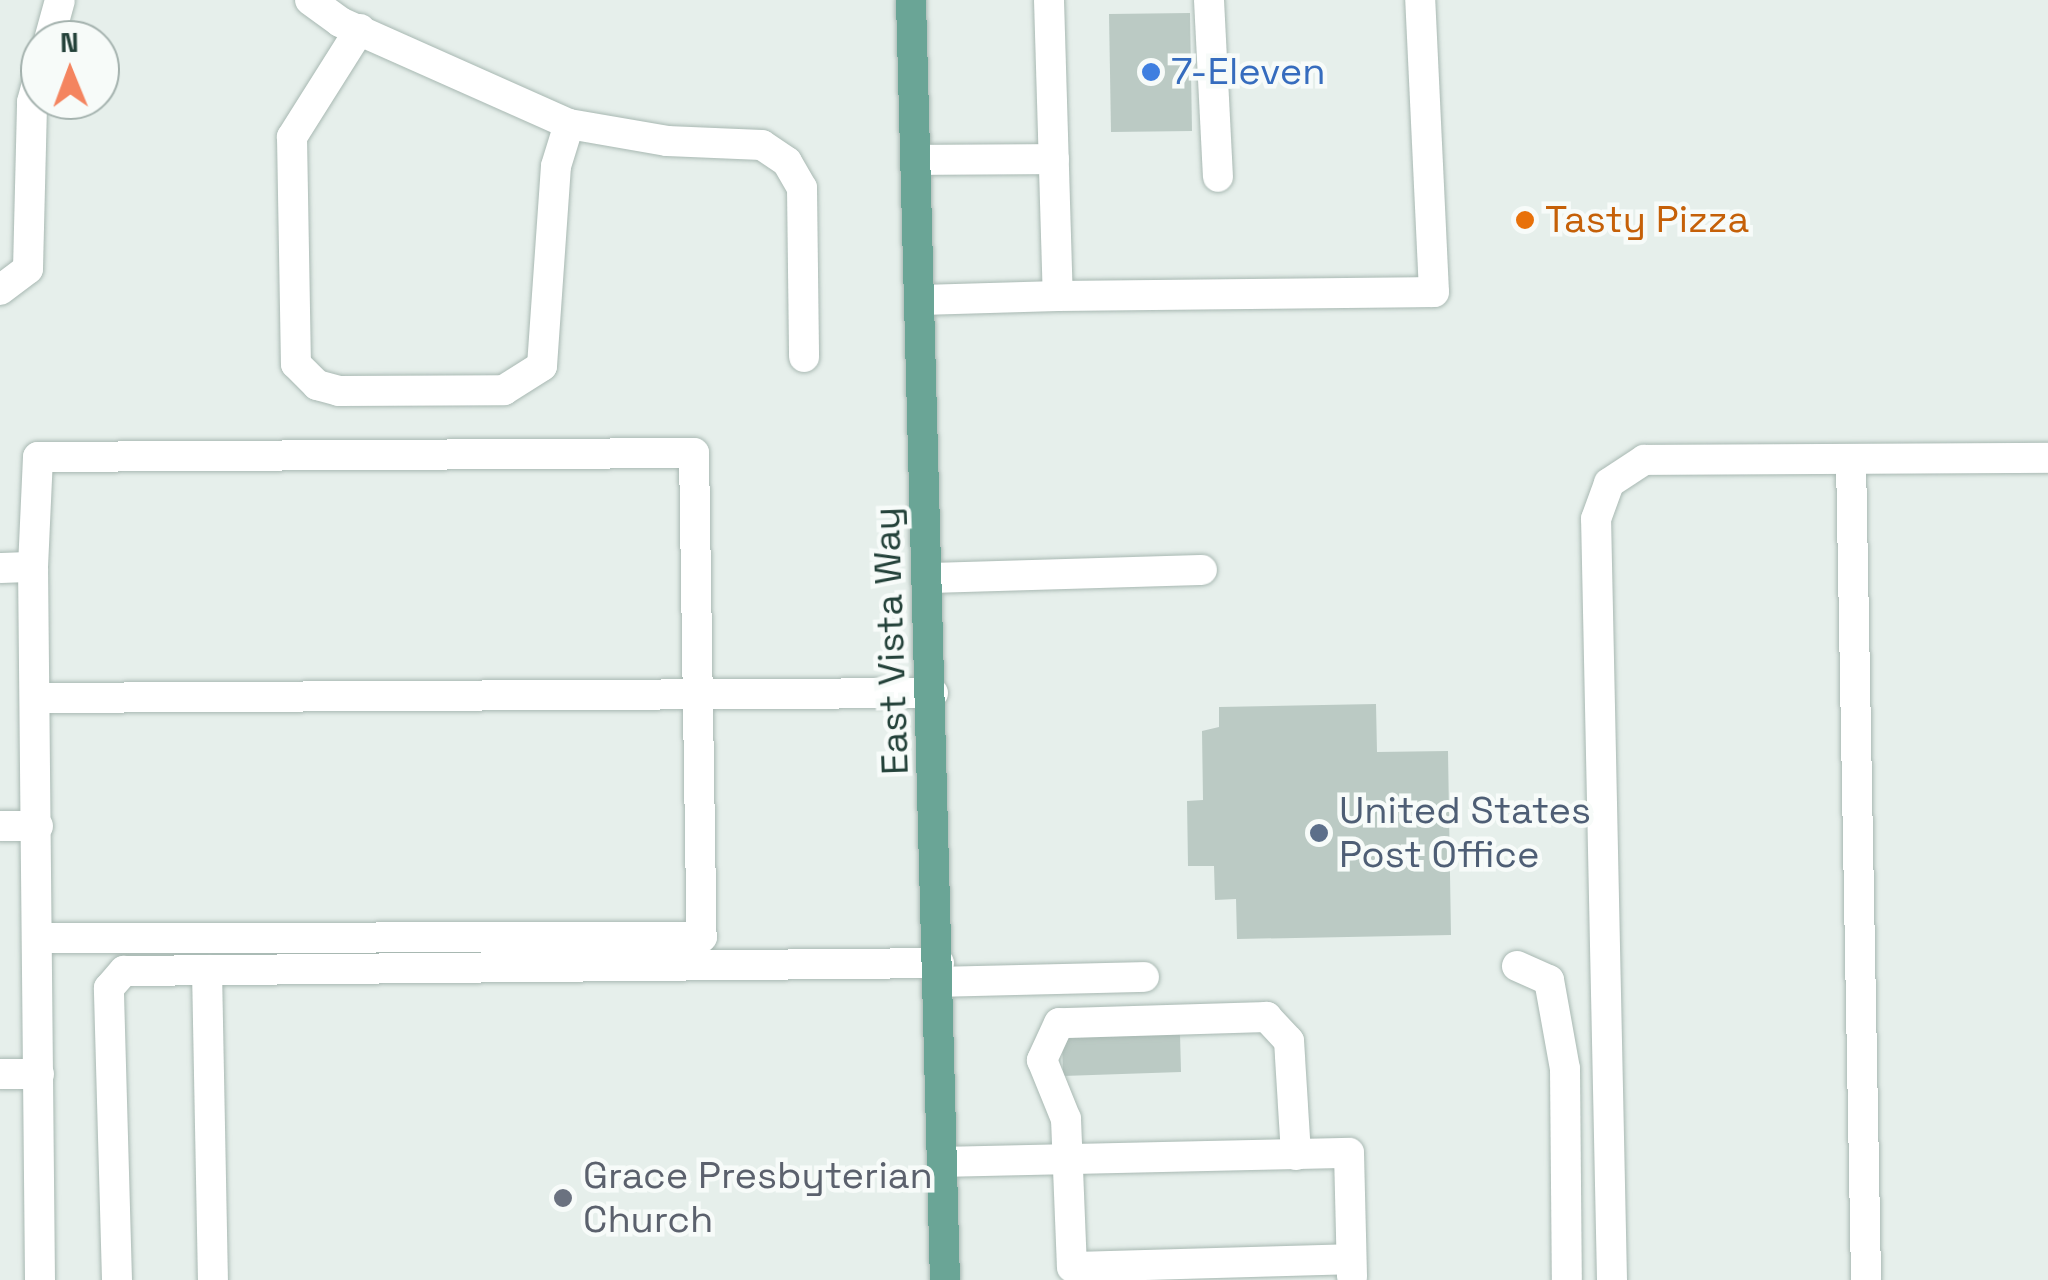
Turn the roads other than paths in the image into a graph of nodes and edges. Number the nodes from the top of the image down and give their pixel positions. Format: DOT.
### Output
graph roads {
  1 [pos="310,0"];
  2 [pos="911,0"];
  3 [pos="1049,0"];
  4 [pos="1208,0"];
  5 [pos="1420,0"];
  6 [pos="360,30"];
  7 [pos="32,120"];
  8 [pos="569,124"];
  9 [pos="1054,159"];
  10 [pos="916,160"];
  11 [pos="1218,178"];
  12 [pos="0,290"];
  13 [pos="1058,296"];
  14 [pos="920,300"];
  15 [pos="804,357"];
  16 [pos="2048,458"];
  17 [pos="1851,460"];
  18 [pos="33,567"];
  19 [pos="0,568"];
  20 [pos="1202,570"];
  21 [pos="929,578"];
  22 [pos="933,693"];
  23 [pos="698,695"];
  24 [pos="36,698"];
  25 [pos="0,826"];
  26 [pos="38,826"];
  27 [pos="40,938"];
  28 [pos="1517,966"];
  29 [pos="207,970"];
  30 [pos="939,972"];
  31 [pos="1144,977"];
  32 [pos="0,1074"];
  33 [pos="38,1074"];
  34 [pos="1296,1155"];
  35 [pos="1068,1159"];
  36 [pos="942,1162"];
  37 [pos="1352,1270"];
  38 [pos="1063,1273"];
  39 [pos="40,1280"];
  40 [pos="117,1280"];
  41 [pos="212,1280"];
  42 [pos="945,1280"];
  43 [pos="1567,1280"];
  44 [pos="1612,1280"];
  45 [pos="1866,1280"];
  1 -- 6 [label="lane"];
  2 -- 10 [label="main road, East Vista Way"];
  3 -- 9 [label="lane"];
  4 -- 11 [label="lane"];
  5 -- 13 [label="lane"];
  6 -- 8 [label="lane"];
  6 -- 8 [label="lane"];
  7 -- 12 [label="lane"];
  8 -- 15 [label="lane"];
  9 -- 10 [label="lane"];
  9 -- 13 [label="lane"];
  10 -- 14 [label="main road, East Vista Way"];
  13 -- 14 [label="lane"];
  14 -- 21 [label="main road, East Vista Way"];
  16 -- 17 [label="lane"];
  17 -- 44 [label="lane"];
  17 -- 45 [label="lane"];
  18 -- 19 [label="lane"];
  18 -- 23 [label="lane"];
  18 -- 24 [label="lane"];
  20 -- 21 [label="lane"];
  21 -- 22 [label="main road, East Vista Way"];
  22 -- 23 [label="lane"];
  22 -- 30 [label="main road, East Vista Way"];
  23 -- 24 [label="lane"];
  23 -- 27 [label="lane"];
  24 -- 26 [label="lane"];
  25 -- 26 [label="lane"];
  26 -- 27 [label="lane"];
  27 -- 33 [label="lane"];
  28 -- 43 [label="lane"];
  29 -- 30 [label="lane"];
  29 -- 40 [label="lane"];
  29 -- 41 [label="lane"];
  30 -- 31 [label="lane"];
  30 -- 36 [label="main road, East Vista Way"];
  32 -- 33 [label="lane"];
  33 -- 39 [label="lane"];
  34 -- 35 [label="lane"];
  34 -- 35 [label="lane"];
  34 -- 37 [label="lane"];
  35 -- 36 [label="lane"];
  35 -- 38 [label="lane"];
  36 -- 42 [label="main road, East Vista Way"];
  37 -- 38 [label="lane"];
}
